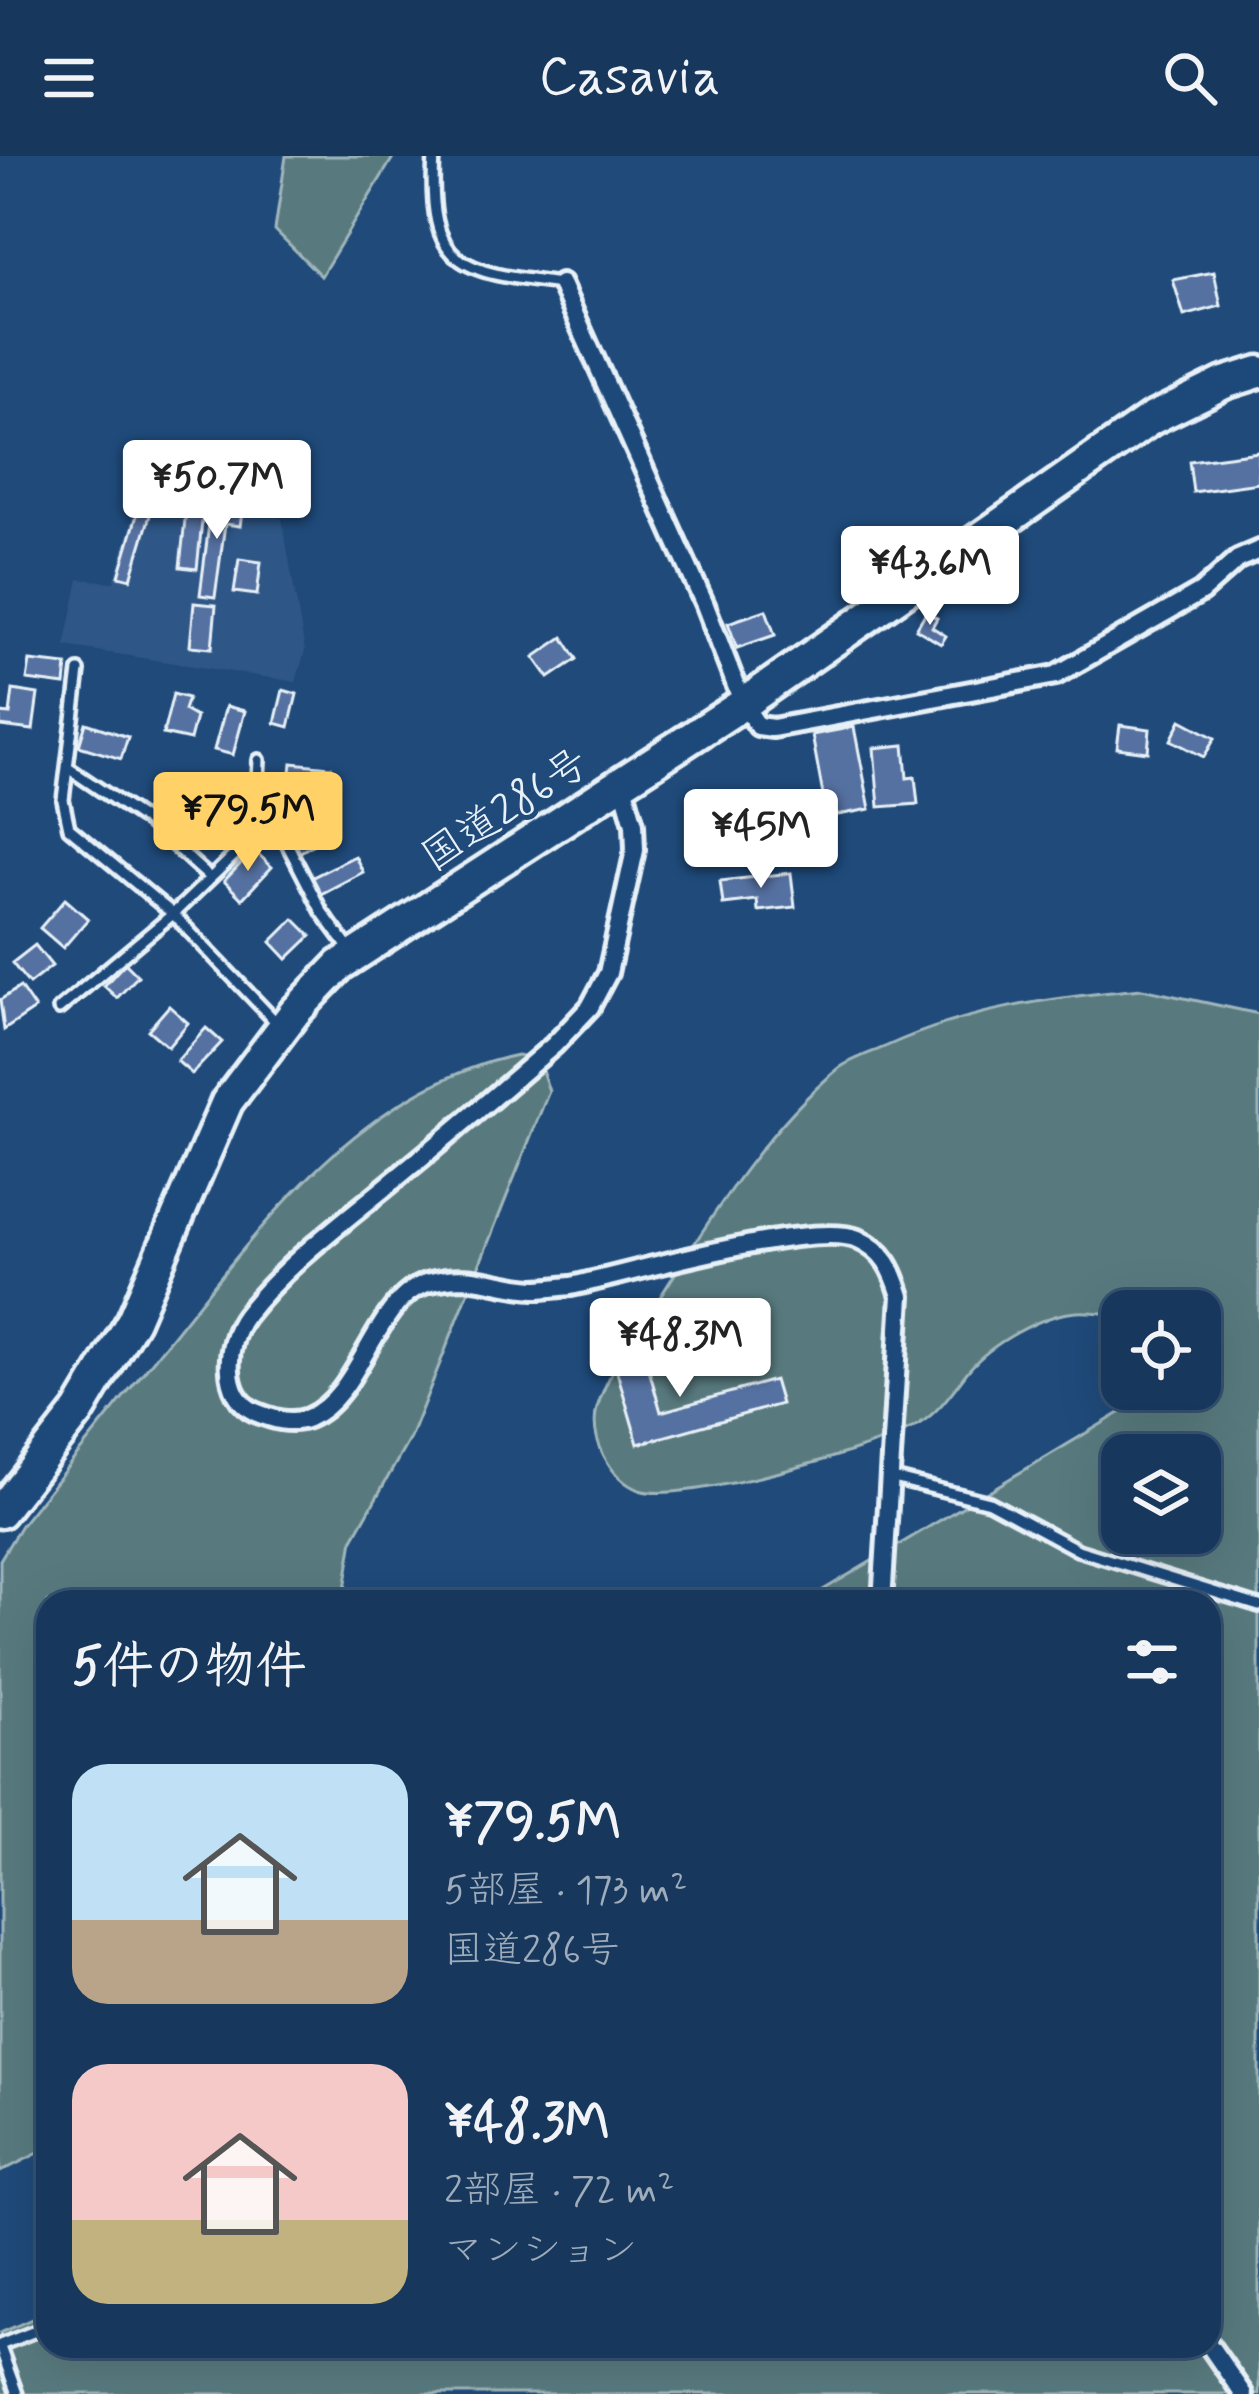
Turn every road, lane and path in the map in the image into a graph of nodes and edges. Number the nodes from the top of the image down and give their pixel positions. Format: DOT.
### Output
graph roads {
  1 [pos="434,156"];
  2 [pos="561,284"];
  3 [pos="1259,372"];
  4 [pos="1259,550"];
  5 [pos="80,671"];
  6 [pos="743,704"];
  7 [pos="259,760"];
  8 [pos="68,768"];
  9 [pos="622,782"];
  10 [pos="252,816"];
  11 [pos="208,877"];
  12 [pos="173,914"];
  13 [pos="354,956"];
  14 [pos="59,1009"];
  15 [pos="283,1029"];
  16 [pos="893,1478"];
  17 [pos="0,1512"];
  18 [pos="883,1590"];
  19 [pos="1207,1590"];
  20 [pos="1221,1594"];
  21 [pos="1259,1606"];
  22 [pos="36,2331"];
  23 [pos="0,2346"];
  24 [pos="1218,2358"];
  25 [pos="16,2394"];
  26 [pos="1243,2394"];
  1 -- 2 [label="lane"];
  2 -- 6 [label="street"];
  3 -- 6 [label="highway, 国道286号"];
  4 -- 6 [label="street"];
  5 -- 8 [label="lane"];
  6 -- 9 [label="highway, 国道286号"];
  7 -- 10 [label="lane"];
  8 -- 11 [label="lane"];
  8 -- 12 [label="lane"];
  9 -- 13 [label="highway, 国道286号"];
  9 -- 16 [label="street"];
  10 -- 11 [label="lane"];
  10 -- 13 [label="lane"];
  11 -- 12 [label="lane"];
  12 -- 14 [label="lane"];
  12 -- 15 [label="lane"];
  13 -- 15 [label="highway, 国道286号"];
  15 -- 17 [label="highway, 国道286号"];
  16 -- 18 [label="street"];
  16 -- 19 [label="lane"];
  20 -- 21 [label="lane"];
  22 -- 23 [label="lane"];
  23 -- 25 [label="lane"];
  24 -- 26 [label="street"];
}
